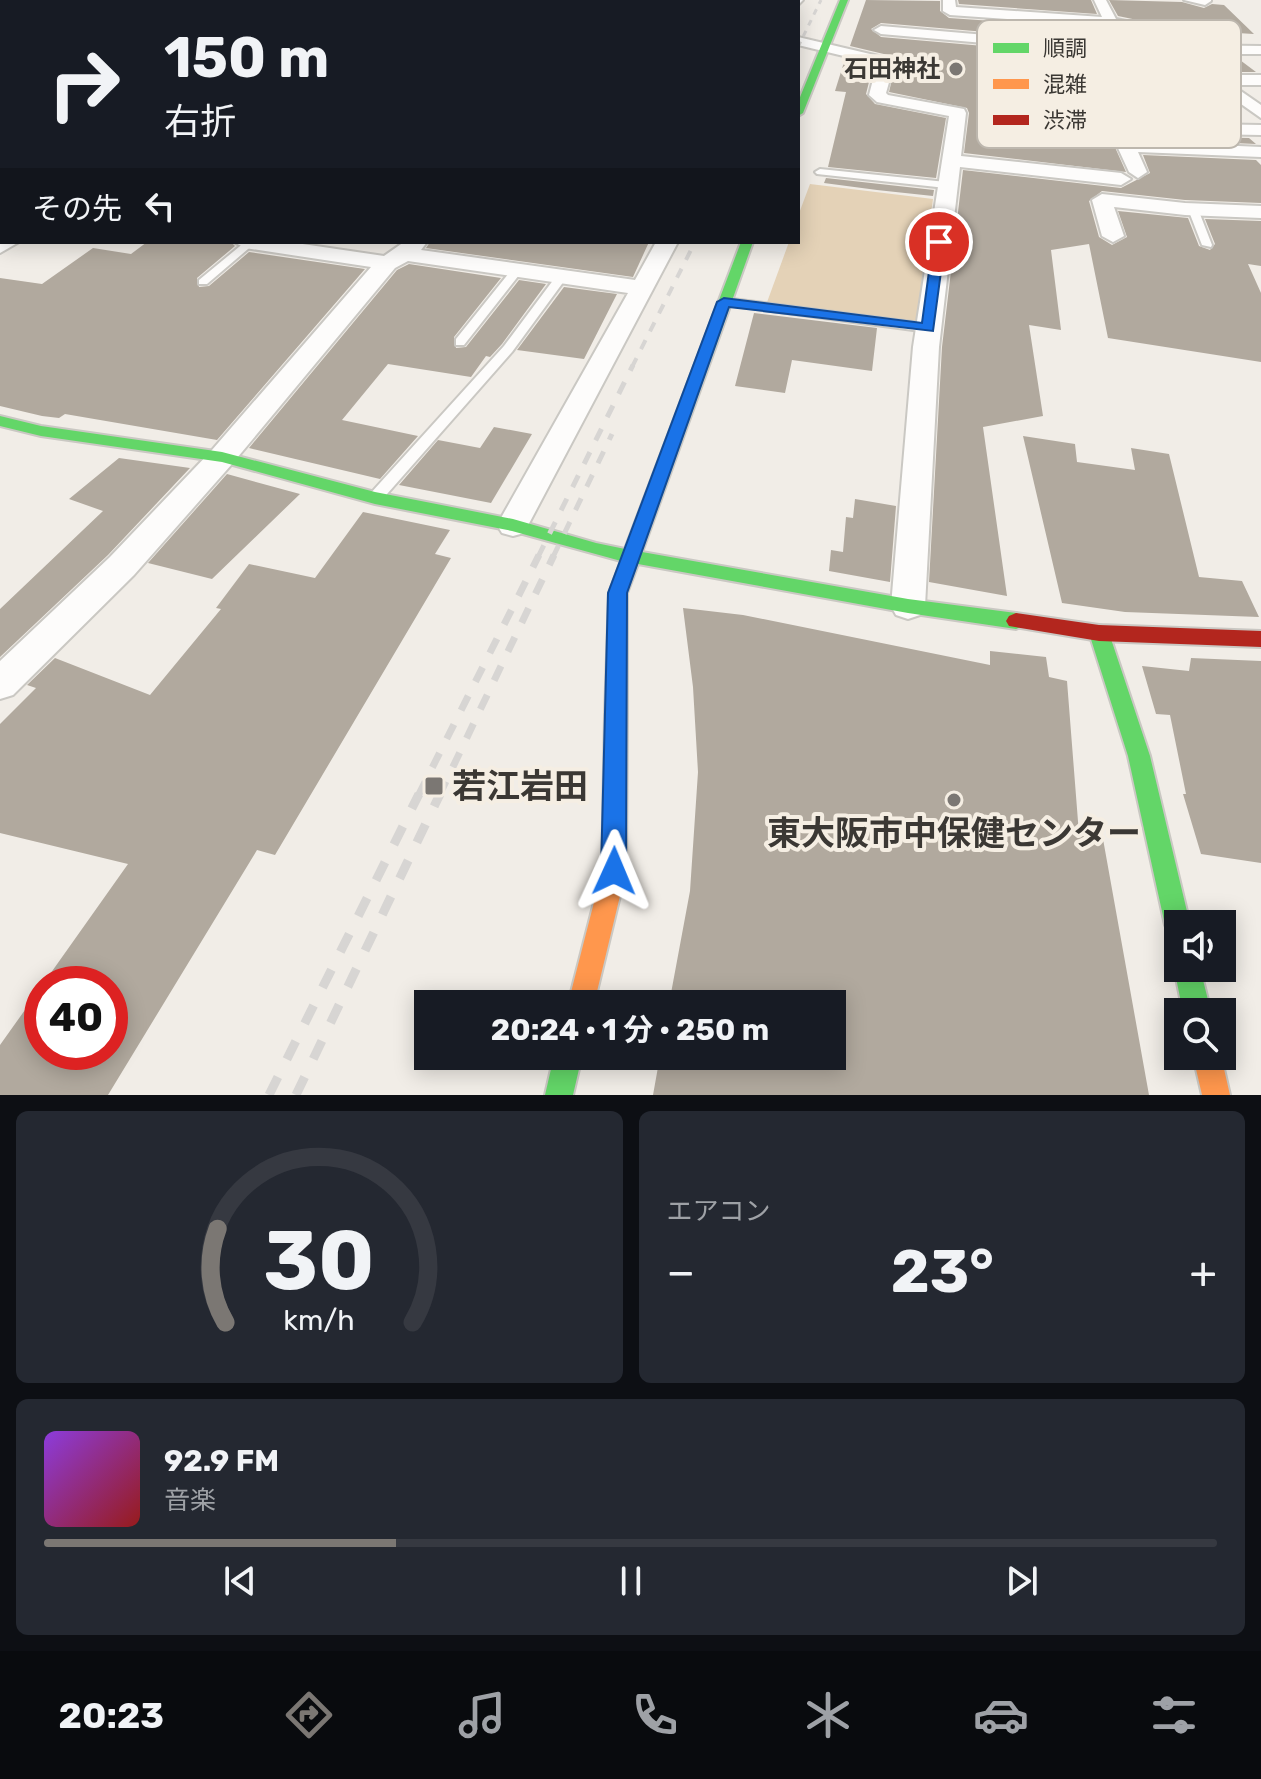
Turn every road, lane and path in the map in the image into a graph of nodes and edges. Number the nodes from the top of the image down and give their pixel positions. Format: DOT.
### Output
graph roads {
  1 [pos="844,0"];
  2 [pos="949,0"];
  3 [pos="1100,0"];
  4 [pos="1190,0"];
  5 [pos="1205,1"];
  6 [pos="890,11"];
  7 [pos="1012,14"];
  8 [pos="1013,20"];
  9 [pos="1082,20"];
  10 [pos="1105,20"];
  11 [pos="881,30"];
  12 [pos="977,38"];
  13 [pos="800,41"];
  14 [pos="825,47"];
  15 [pos="1261,50"];
  16 [pos="1241,51"];
  17 [pos="870,58"];
  18 [pos="1241,79"];
  19 [pos="1261,80"];
  20 [pos="1241,98"];
  21 [pos="800,108"];
  22 [pos="1261,113"];
  23 [pos="976,120"];
  24 [pos="1241,130"];
  25 [pos="1261,130"];
  26 [pos="1119,148"];
  27 [pos="1179,148"];
  28 [pos="1261,152"];
  29 [pos="950,160"];
  30 [pos="820,172"];
  31 [pos="946,185"];
  32 [pos="1193,209"];
  33 [pos="1261,212"];
  34 [pos="1113,236"];
  35 [pos="245,244"];
  36 [pos="275,244"];
  37 [pos="666,244"];
  38 [pos="746,244"];
  39 [pos="1207,245"];
  40 [pos="403,253"];
  41 [pos="517,270"];
  42 [pos="561,277"];
  43 [pos="203,282"];
  44 [pos="642,288"];
  45 [pos="724,302"];
  46 [pos="928,328"];
  47 [pos="460,342"];
  48 [pos="0,421"];
  49 [pos="222,457"];
  50 [pos="375,498"];
  51 [pos="513,525"];
  52 [pos="629,556"];
  53 [pos="908,606"];
  54 [pos="1099,633"];
  55 [pos="1261,639"];
  56 [pos="0,684"];
  57 [pos="1175,910"];
  58 [pos="584,990"];
  59 [pos="565,1070"];
  60 [pos="1210,1070"];
  61 [pos="559,1095"];
  62 [pos="1216,1095"];
  1 -- 14 [label="street"];
  2 -- 7 [label="street"];
  3 -- 10 [label="street"];
  4 -- 5 [label="street"];
  6 -- 11 [label="street"];
  7 -- 8 [label="lane"];
  7 -- 9 [label="street"];
  11 -- 12 [label="street"];
  11 -- 17 [label="street"];
  13 -- 14 [label="street"];
  14 -- 17 [label="street"];
  14 -- 21 [label="street"];
  15 -- 16 [label="street"];
  17 -- 23 [label="street"];
  18 -- 19 [label="street"];
  20 -- 22 [label="street"];
  23 -- 29 [label="street"];
  24 -- 25 [label="street"];
  26 -- 29 [label="street"];
  27 -- 28 [label="street"];
  29 -- 31 [label="street"];
  30 -- 31 [label="lane"];
  31 -- 46 [label="street"];
  32 -- 33 [label="street"];
  32 -- 34 [label="street"];
  32 -- 39 [label="lane"];
  35 -- 43 [label="lane"];
  36 -- 40 [label="street"];
  37 -- 44 [label="street"];
  38 -- 45 [label="street"];
  40 -- 41 [label="street"];
  40 -- 49 [label="street"];
  41 -- 42 [label="street"];
  41 -- 47 [label="lane"];
  42 -- 44 [label="street"];
  42 -- 50 [label="lane"];
  44 -- 51 [label="street"];
  45 -- 46 [label="lane"];
  45 -- 52 [label="street"];
  46 -- 53 [label="street"];
  48 -- 49 [label="street"];
  49 -- 50 [label="street"];
  49 -- 56 [label="street"];
  50 -- 51 [label="street"];
  51 -- 52 [label="street"];
  52 -- 53 [label="street"];
  52 -- 58 [label="street"];
  53 -- 54 [label="street"];
  54 -- 55 [label="street"];
  54 -- 57 [label="street"];
  59 -- 61 [label="street"];
  60 -- 62 [label="street"];
}
